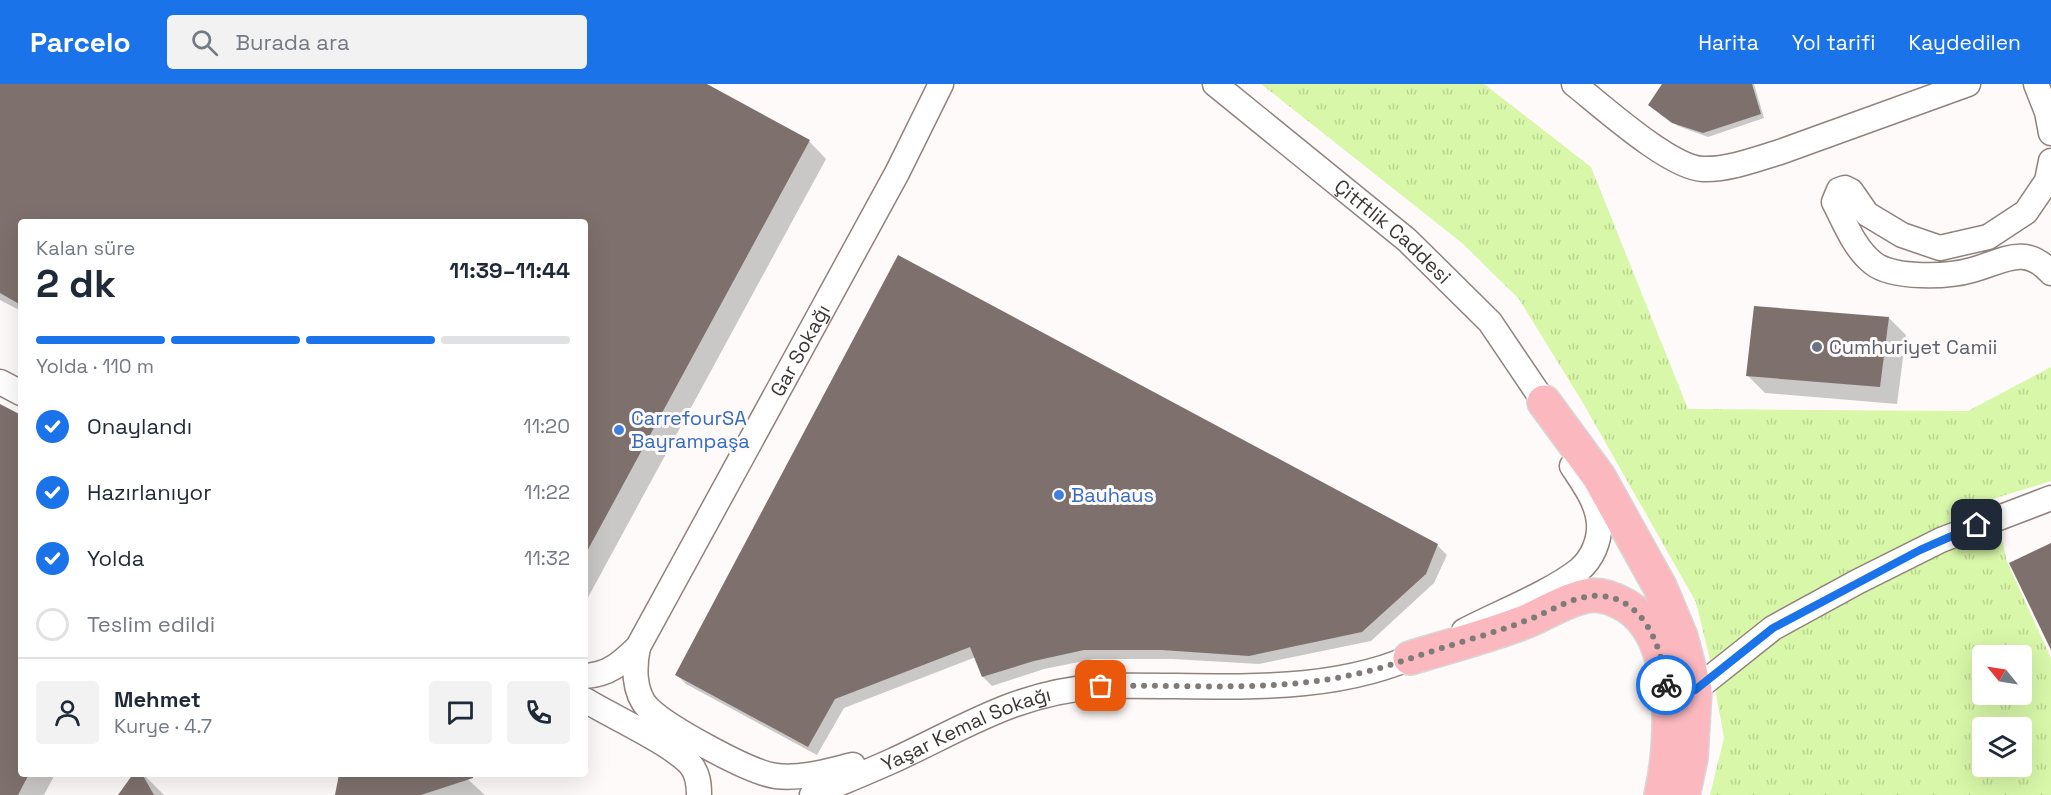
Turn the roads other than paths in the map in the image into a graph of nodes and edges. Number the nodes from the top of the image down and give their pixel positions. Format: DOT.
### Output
graph roads {
  1 [pos="941,84"];
  2 [pos="1215,84"];
  3 [pos="1574,84"];
  4 [pos="1968,84"];
  5 [pos="2036,84"];
  6 [pos="2051,133"];
  7 [pos="2051,161"];
  8 [pos="2051,273"];
  9 [pos="0,382"];
  10 [pos="18,391"];
  11 [pos="1544,402"];
  12 [pos="2051,498"];
  13 [pos="638,647"];
  14 [pos="1410,658"];
  15 [pos="588,676"];
  16 [pos="1682,697"];
  17 [pos="588,702"];
  18 [pos="893,760"];
  19 [pos="699,795"];
  20 [pos="812,795"];
  21 [pos="1661,795"];
  22 [pos="1683,795"];
  1 -- 13 [label="street, Gar Sokağı"];
  2 -- 11 [label="street, Çitftlik Caddesi"];
  3 -- 4 [label="street"];
  5 -- 6 [label="street"];
  7 -- 8 [label="street"];
  9 -- 10 [label="street"];
  11 -- 14 [label="street, Çitftlik Caddesi"];
  11 -- 16 [label="highway"];
  12 -- 16 [label="street"];
  13 -- 15 [label="street"];
  13 -- 18 [label="street"];
  14 -- 16 [label="highway"];
  14 -- 18 [label="street, Yaşar Kemal Sokağı"];
  16 -- 21 [label="highway"];
  16 -- 22 [label="highway"];
  17 -- 19 [label="street"];
  18 -- 20 [label="street, Yaşar Kemal Sokağı"];
}
